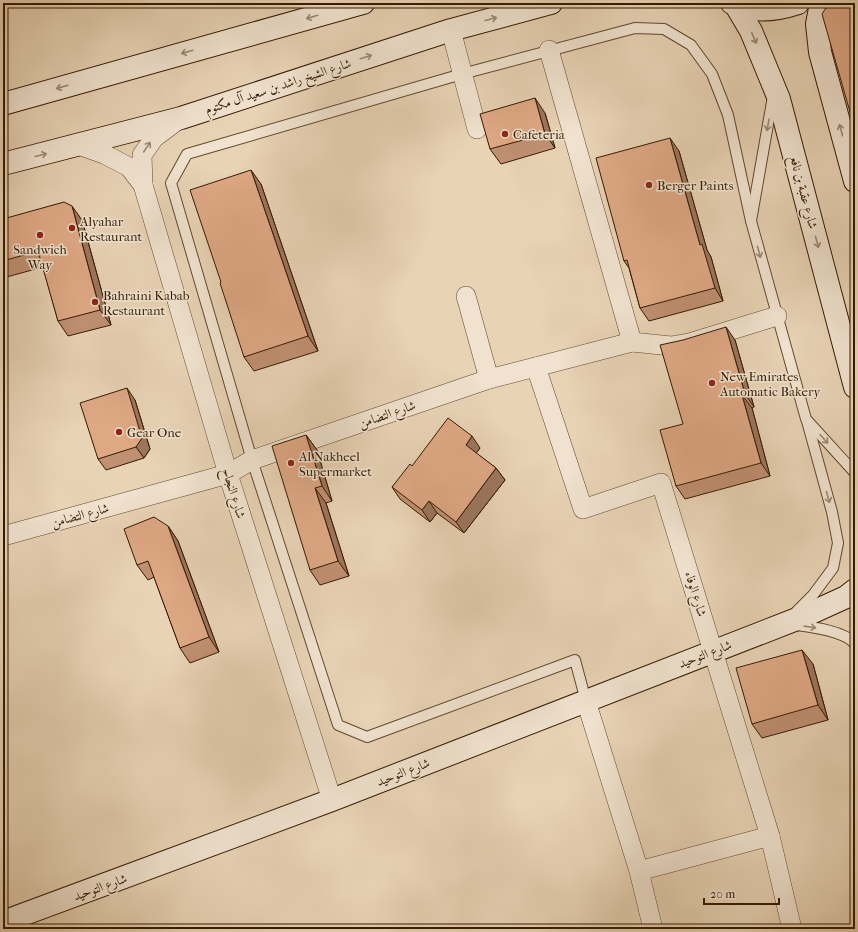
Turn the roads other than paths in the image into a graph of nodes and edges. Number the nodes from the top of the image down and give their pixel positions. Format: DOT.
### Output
graph roads {
  1 [pos="363,3"];
  2 [pos="551,3"];
  3 [pos="798,3"];
  4 [pos="821,3"];
  5 [pos="733,4"];
  6 [pos="451,30"];
  7 [pos="549,50"];
  8 [pos="462,74"];
  9 [pos="774,86"];
  10 [pos="3,104"];
  11 [pos="181,118"];
  12 [pos="477,129"];
  13 [pos="78,145"];
  14 [pos="3,164"];
  15 [pos="855,181"];
  16 [pos="143,184"];
  17 [pos="751,221"];
  18 [pos="466,296"];
  19 [pos="777,316"];
  20 [pos="632,342"];
  21 [pos="536,367"];
  22 [pos="489,379"];
  23 [pos="855,387"];
  24 [pos="806,419"];
  25 [pos="252,460"];
  26 [pos="855,472"];
  27 [pos="228,474"];
  28 [pos="3,536"];
  29 [pos="855,590"];
  30 [pos="855,609"];
  31 [pos="793,620"];
  32 [pos="855,644"];
  33 [pos="714,651"];
  34 [pos="586,701"];
  35 [pos="332,800"];
  36 [pos="770,836"];
  37 [pos="639,871"];
  38 [pos="3,922"];
  39 [pos="653,929"];
  40 [pos="792,929"];
  1 -- 10 [label="street, one-way"];
  6 -- 2 [label="street, شارع الشيخ راشد بن سعيد آل مكتوم, one-way"];
  3 -- 5 [label="street"];
  15 -- 4 [label="street, one-way"];
  5 -- 9 [label="street, شارع عقبة بن نافع, one-way"];
  6 -- 8 [label="street"];
  11 -- 6 [label="street, شارع الشيخ راشد بن سعيد آل مكتوم, one-way"];
  7 -- 8 [label="lane"];
  7 -- 17 [label="lane"];
  7 -- 20 [label="street"];
  8 -- 12 [label="street"];
  8 -- 25 [label="lane"];
  9 -- 17 [label="lane, one-way"];
  9 -- 23 [label="street, شارع عقبة بن نافع, one-way"];
  11 -- 13 [label="street, شارع الشيخ راشد بن سعيد آل مكتوم"];
  16 -- 11 [label="street, شارع النجاح, one-way"];
  14 -- 13 [label="street, شارع الشيخ راشد بن سعيد آل مكتوم, one-way"];
  13 -- 16 [label="street, شارع النجاح"];
  16 -- 27 [label="street, شارع النجاح"];
  17 -- 19 [label="lane, one-way"];
  18 -- 22 [label="street"];
  19 -- 20 [label="street, شارع التضامن"];
  19 -- 24 [label="lane"];
  20 -- 21 [label="street, شارع التضامن"];
  21 -- 22 [label="street, شارع التضامن"];
  21 -- 33 [label="street, شارع الوفاء"];
  22 -- 25 [label="street, شارع التضامن"];
  24 -- 26 [label="lane, one-way"];
  24 -- 31 [label="lane, one-way"];
  25 -- 27 [label="street, شارع التضامن"];
  25 -- 34 [label="lane"];
  27 -- 28 [label="street, شارع التضامن"];
  27 -- 35 [label="street, شارع النجاح"];
  29 -- 31 [label="street, شارع التوحيد"];
  30 -- 31 [label="street, شارع التوحيد"];
  31 -- 32 [label="lane, one-way"];
  31 -- 33 [label="street, شارع التوحيد"];
  33 -- 34 [label="street, شارع التوحيد"];
  33 -- 36 [label="street, شارع الوفاء"];
  34 -- 35 [label="street, شارع التوحيد"];
  34 -- 37 [label="street"];
  35 -- 38 [label="street, شارع التوحيد"];
  36 -- 37 [label="street"];
  36 -- 40 [label="street, شارع الوفاء"];
  37 -- 39 [label="street"];
}
